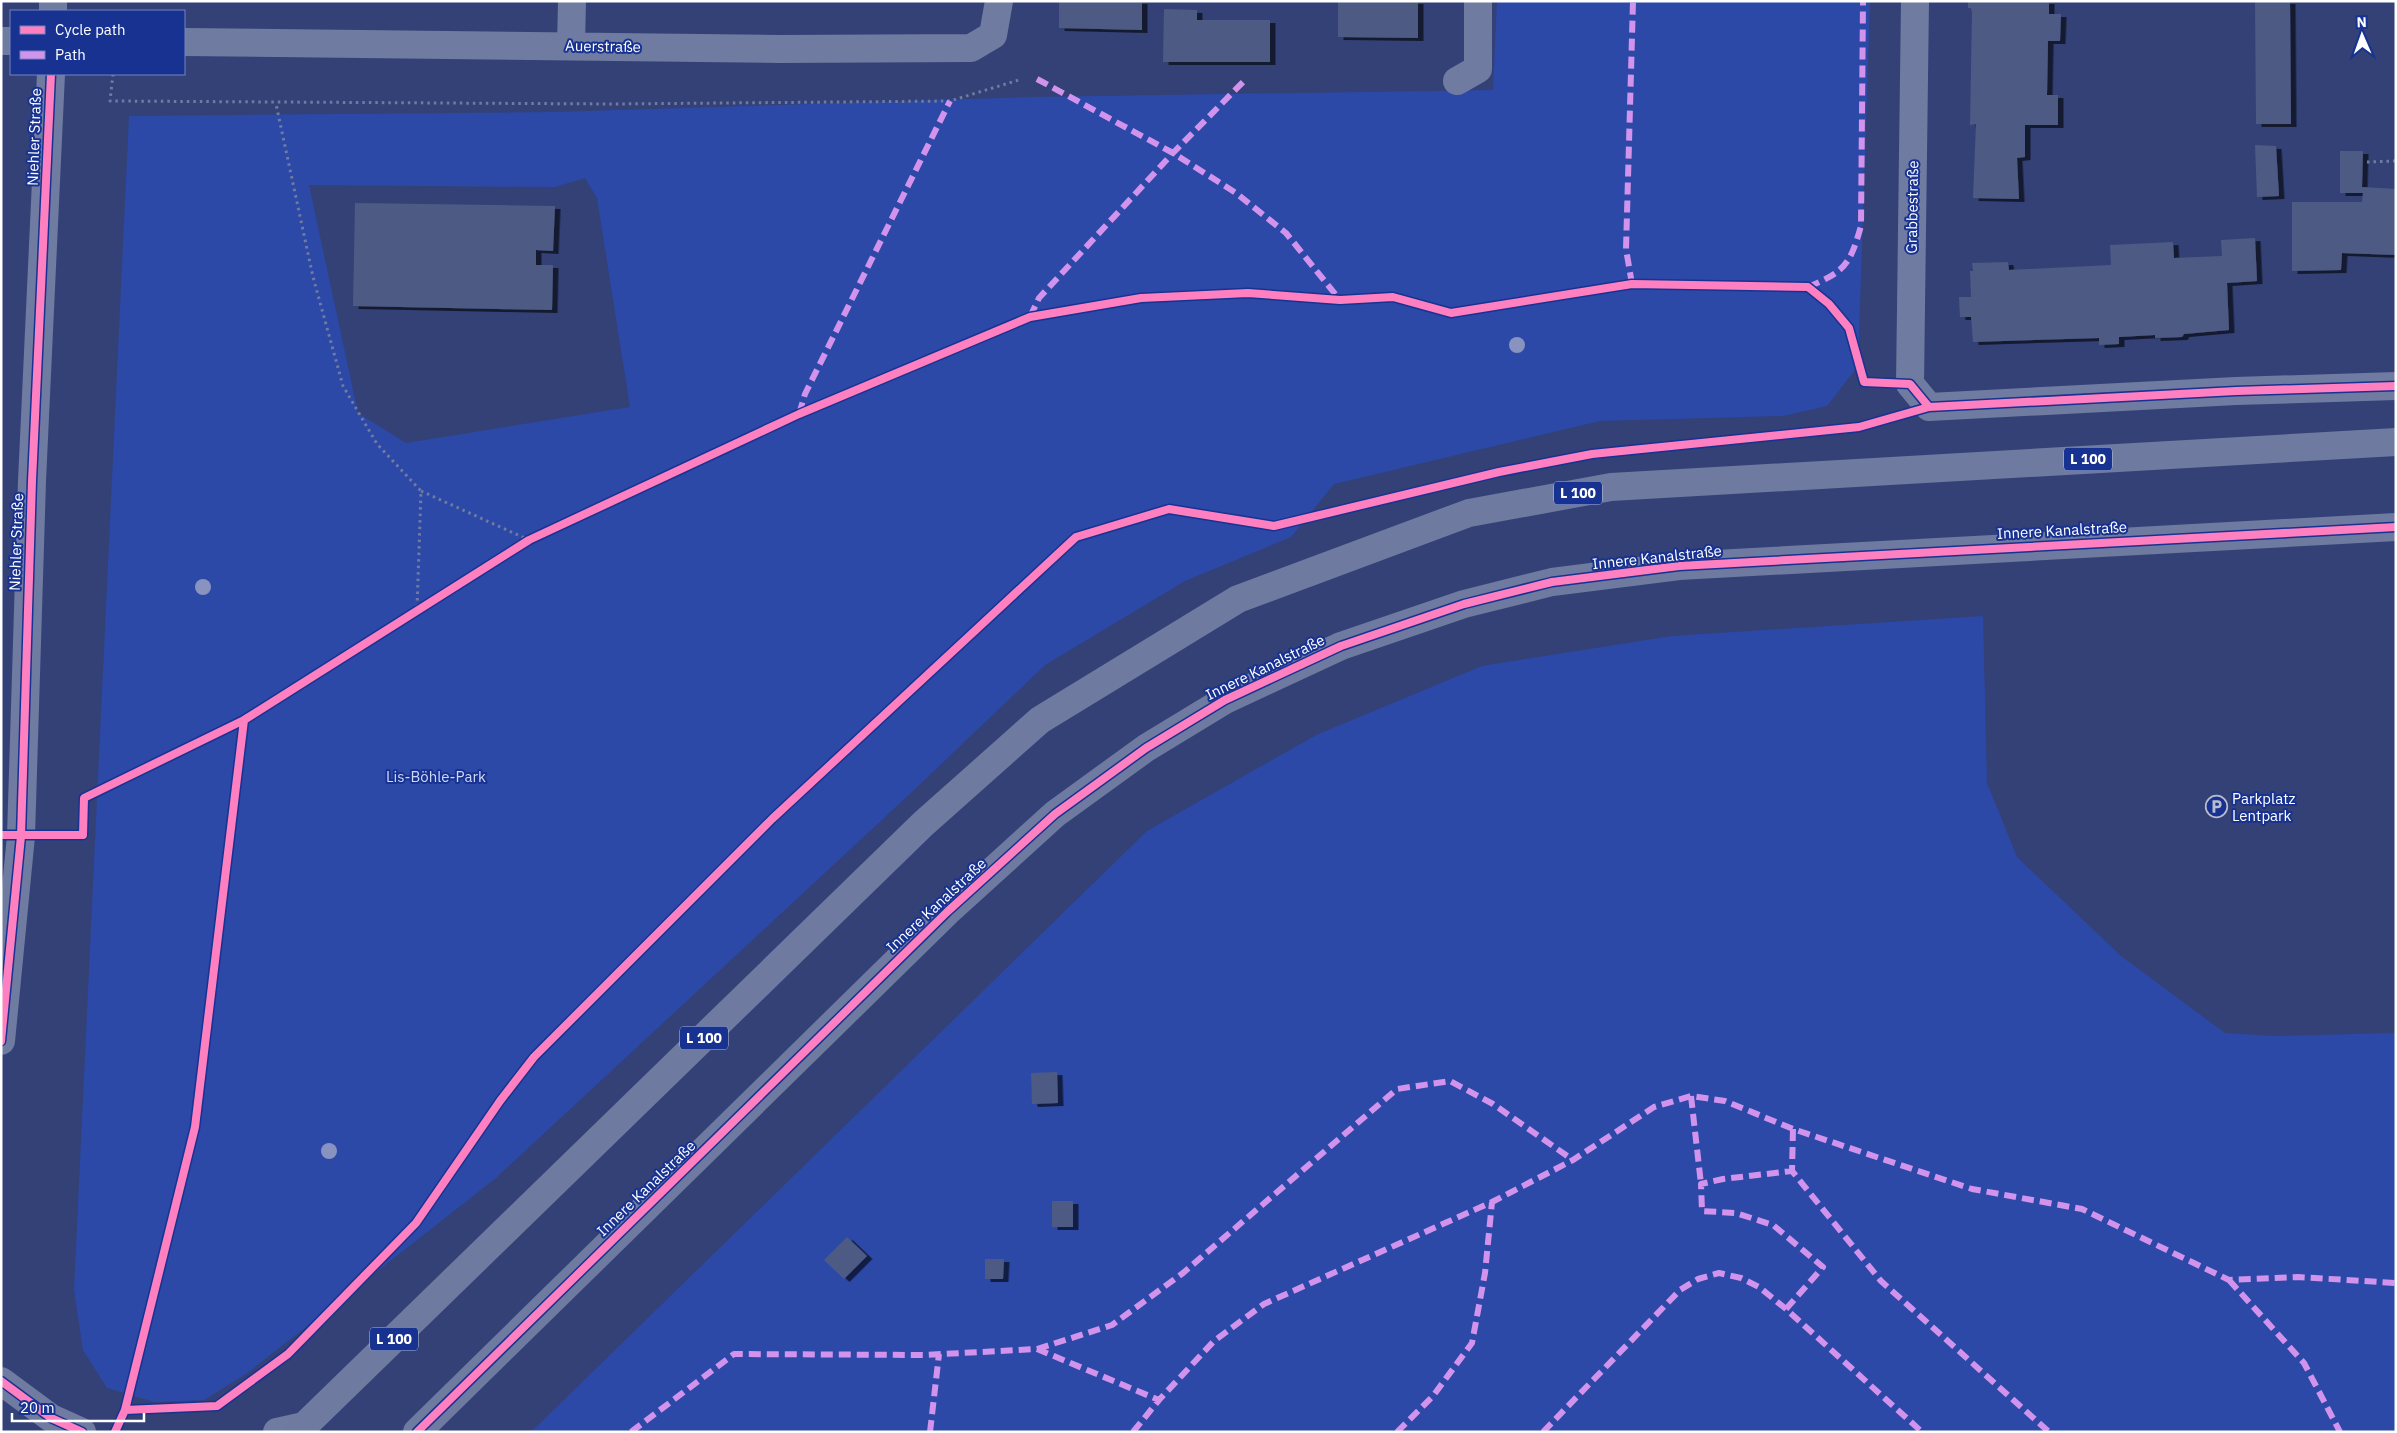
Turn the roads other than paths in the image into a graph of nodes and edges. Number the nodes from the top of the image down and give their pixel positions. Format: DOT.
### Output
graph roads {
  1 [pos="572,1"];
  2 [pos="1478,1"];
  3 [pos="1914,1"];
  4 [pos="999,6"];
  5 [pos="185,42"];
  6 [pos="571,46"];
  7 [pos="50,75"];
  8 [pos="1457,81"];
  9 [pos="2396,386"];
  10 [pos="2396,442"];
  11 [pos="2396,527"];
  12 [pos="1,1040"];
  13 [pos="1,1381"];
  14 [pos="301,1429"];
  15 [pos="82,1432"];
  16 [pos="277,1432"];
  17 [pos="417,1432"];
  1 -- 6 [label="street"];
  2 -- 8 [label="street"];
  3 -- 9 [label="street, Grabbestraße"];
  4 -- 6 [label="street, Auerstraße"];
  5 -- 6 [label="street, Auerstraße"];
  7 -- 12 [label="street, Niehler Straße"];
  10 -- 14 [label="main road, L 100"];
  11 -- 17 [label="main road, Innere Kanalstraße"];
  13 -- 15 [label="street"];
  14 -- 16 [label="street"];
}
